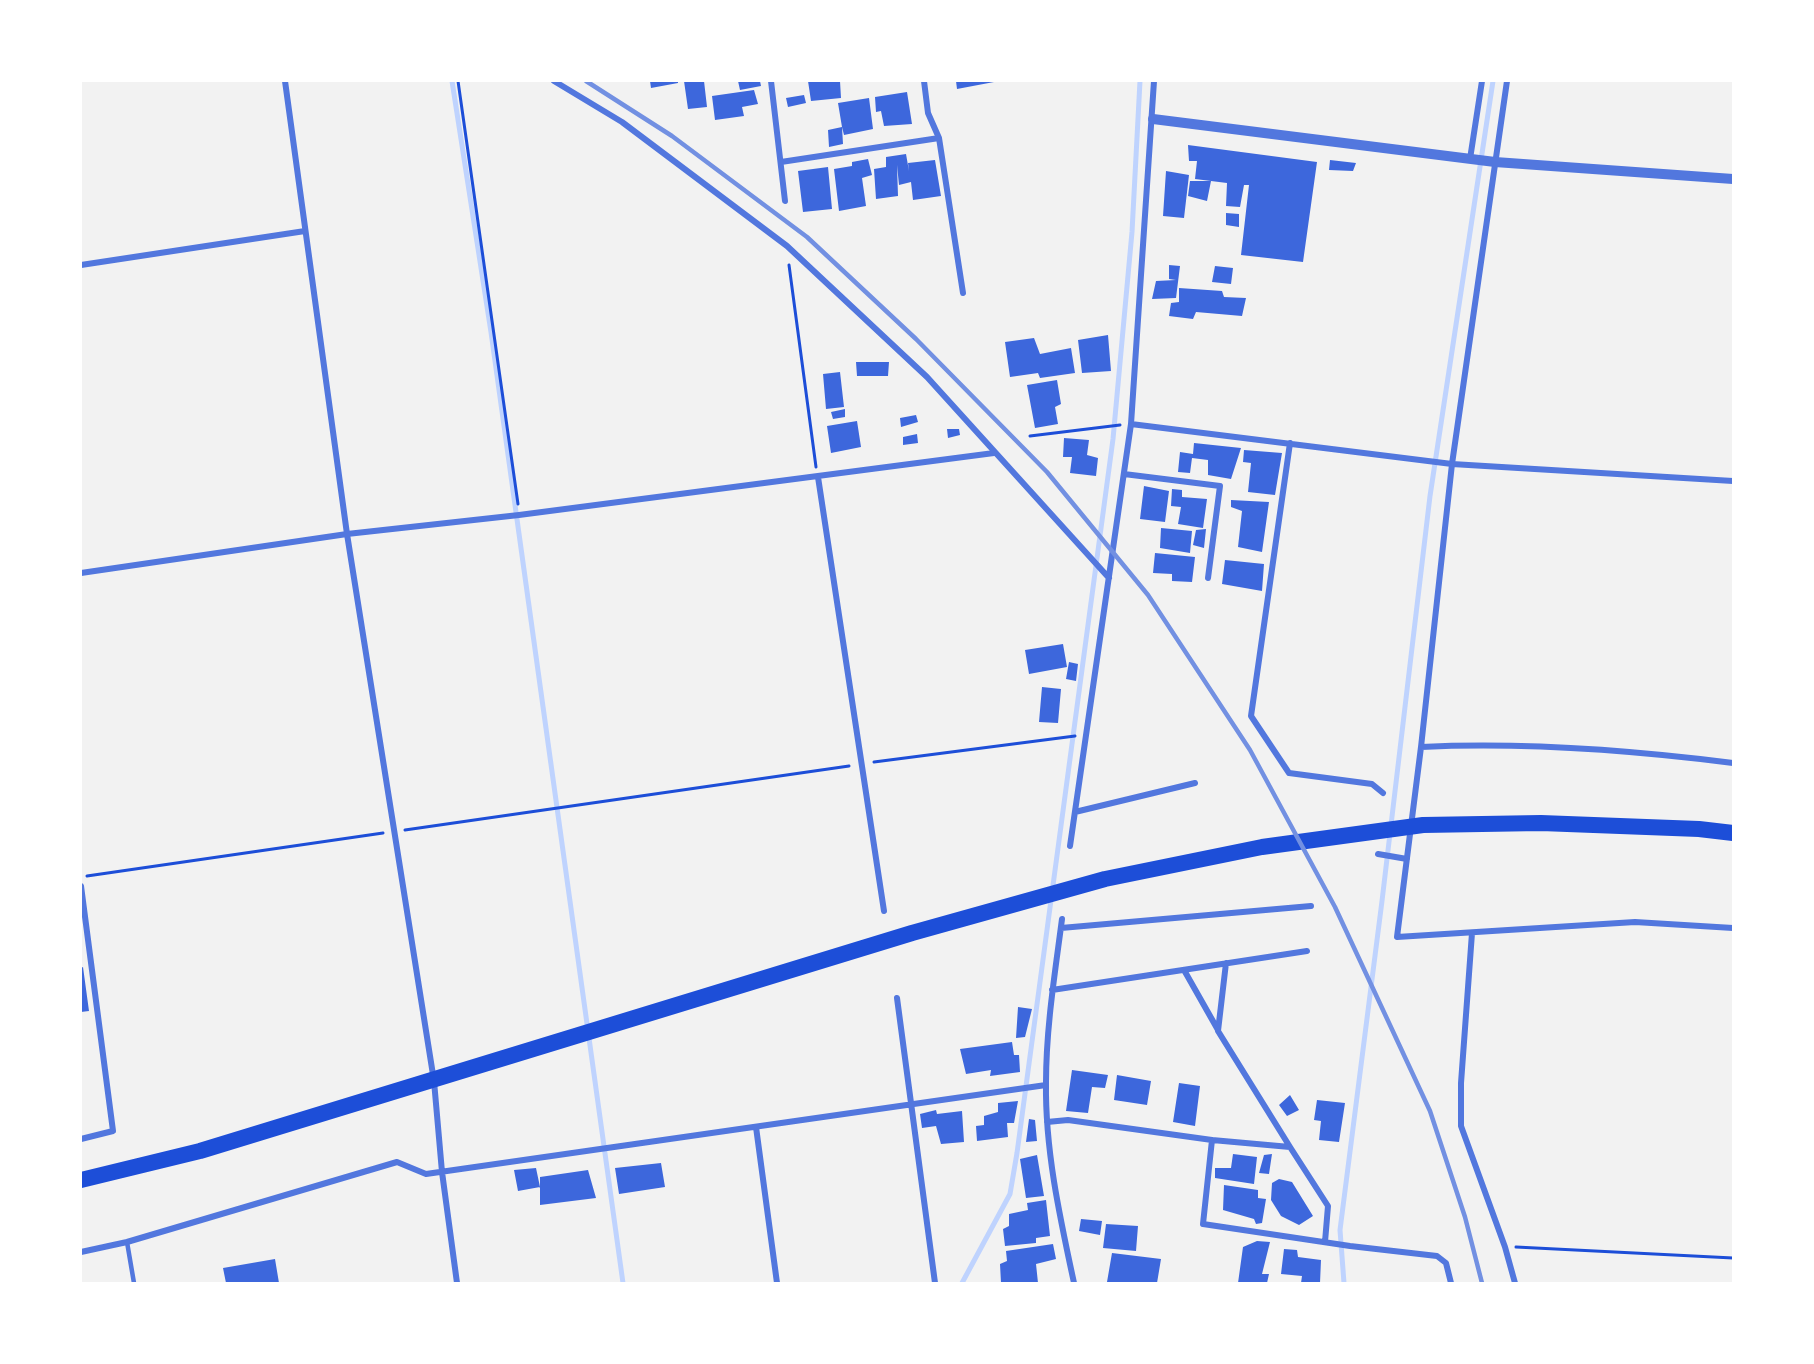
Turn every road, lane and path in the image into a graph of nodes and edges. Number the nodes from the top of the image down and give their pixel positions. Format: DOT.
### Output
graph roads {
  1 [pos="285,81"];
  2 [pos="458,81"];
  3 [pos="554,81"];
  4 [pos="771,81"];
  5 [pos="924,81"];
  6 [pos="1154,81"];
  7 [pos="1482,81"];
  8 [pos="1507,81"];
  9 [pos="1153,119"];
  10 [pos="939,138"];
  11 [pos="1470,159"];
  12 [pos="782,162"];
  13 [pos="1495,162"];
  14 [pos="1733,179"];
  15 [pos="785,201"];
  16 [pos="305,231"];
  17 [pos="787,246"];
  18 [pos="81,265"];
  19 [pos="963,293"];
  20 [pos="1131,424"];
  21 [pos="1030,436"];
  22 [pos="1290,443"];
  23 [pos="994,453"];
  24 [pos="1452,464"];
  25 [pos="1124,474"];
  26 [pos="818,477"];
  27 [pos="1733,481"];
  28 [pos="519,515"];
  29 [pos="347,534"];
  30 [pos="81,573"];
  31 [pos="1109,578"];
  32 [pos="1208,578"];
  33 [pos="1086,735"];
  34 [pos="1421,747"];
  35 [pos="1733,763"];
  36 [pos="862,764"];
  37 [pos="1195,783"];
  38 [pos="1383,793"];
  39 [pos="1075,812"];
  40 [pos="394,832"];
  41 [pos="1733,832"];
  42 [pos="1070,846"];
  43 [pos="1378,854"];
  44 [pos="1407,859"];
  45 [pos="81,877"];
  46 [pos="81,886"];
  47 [pos="1311,906"];
  48 [pos="884,911"];
  49 [pos="1062,919"];
  50 [pos="1060,928"];
  51 [pos="1733,928"];
  52 [pos="1472,933"];
  53 [pos="1306,951"];
  54 [pos="1226,963"];
  55 [pos="1184,970"];
  56 [pos="1052,990"];
  57 [pos="897,998"];
  58 [pos="1218,1030"];
  59 [pos="434,1081"];
  60 [pos="1046,1085"];
  61 [pos="909,1106"];
  62 [pos="1047,1122"];
  63 [pos="756,1127"];
  64 [pos="81,1139"];
  65 [pos="1212,1140"];
  66 [pos="1290,1147"];
  67 [pos="442,1172"];
  68 [pos="81,1180"];
  69 [pos="127,1242"];
  70 [pos="1324,1242"];
  71 [pos="1505,1247"];
  72 [pos="81,1252"];
  73 [pos="1733,1258"];
  74 [pos="134,1283"];
  75 [pos="457,1283"];
  76 [pos="777,1283"];
  77 [pos="935,1283"];
  78 [pos="1074,1283"];
  79 [pos="1451,1283"];
  80 [pos="1515,1283"];
  1 -- 16 [label="street"];
  2 -- 28 [label="path"];
  3 -- 17 [label="street"];
  4 -- 12 [label="street"];
  5 -- 10 [label="street"];
  6 -- 9 [label="street"];
  7 -- 11 [label="street"];
  8 -- 13 [label="street"];
  9 -- 11 [label="street"];
  9 -- 20 [label="street"];
  10 -- 12 [label="street"];
  10 -- 19 [label="street"];
  11 -- 13 [label="street"];
  12 -- 15 [label="street"];
  13 -- 14 [label="street"];
  13 -- 24 [label="street"];
  16 -- 18 [label="street"];
  16 -- 29 [label="street"];
  17 -- 23 [label="street"];
  17 -- 26 [label="path"];
  20 -- 21 [label="path"];
  20 -- 22 [label="street"];
  20 -- 25 [label="street"];
  22 -- 24 [label="street"];
  22 -- 38 [label="street"];
  23 -- 26 [label="street"];
  23 -- 31 [label="street"];
  24 -- 27 [label="street"];
  24 -- 34 [label="street"];
  25 -- 31 [label="street"];
  25 -- 32 [label="street"];
  26 -- 28 [label="street"];
  26 -- 36 [label="street"];
  28 -- 29 [label="street"];
  29 -- 30 [label="street"];
  29 -- 40 [label="street"];
  31 -- 33 [label="street"];
  33 -- 36 [label="path"];
  33 -- 39 [label="street"];
  34 -- 35 [label="street"];
  34 -- 44 [label="street"];
  36 -- 40 [label="path"];
  36 -- 48 [label="street"];
  37 -- 39 [label="street"];
  39 -- 42 [label="street"];
  40 -- 45 [label="path"];
  40 -- 59 [label="street"];
  41 -- 59 [label="highway"];
  43 -- 44 [label="street"];
  44 -- 52 [label="street"];
  46 -- 64 [label="street"];
  47 -- 50 [label="street"];
  49 -- 50 [label="street"];
  50 -- 56 [label="street"];
  51 -- 52 [label="street"];
  52 -- 71 [label="street"];
  53 -- 54 [label="street"];
  54 -- 55 [label="street"];
  54 -- 58 [label="street"];
  55 -- 56 [label="street"];
  55 -- 58 [label="street"];
  56 -- 60 [label="street"];
  57 -- 61 [label="street"];
  58 -- 66 [label="street"];
  59 -- 67 [label="street"];
  59 -- 68 [label="highway"];
  60 -- 61 [label="street"];
  60 -- 62 [label="street"];
  61 -- 63 [label="street"];
  61 -- 77 [label="street"];
  62 -- 65 [label="street"];
  62 -- 78 [label="street"];
  63 -- 67 [label="street"];
  63 -- 76 [label="street"];
  65 -- 66 [label="street"];
  65 -- 70 [label="street"];
  66 -- 70 [label="street"];
  67 -- 69 [label="street"];
  67 -- 75 [label="street"];
  69 -- 72 [label="street"];
  69 -- 74 [label="lane"];
  70 -- 79 [label="street"];
  71 -- 73 [label="path"];
  71 -- 80 [label="street"];
}
